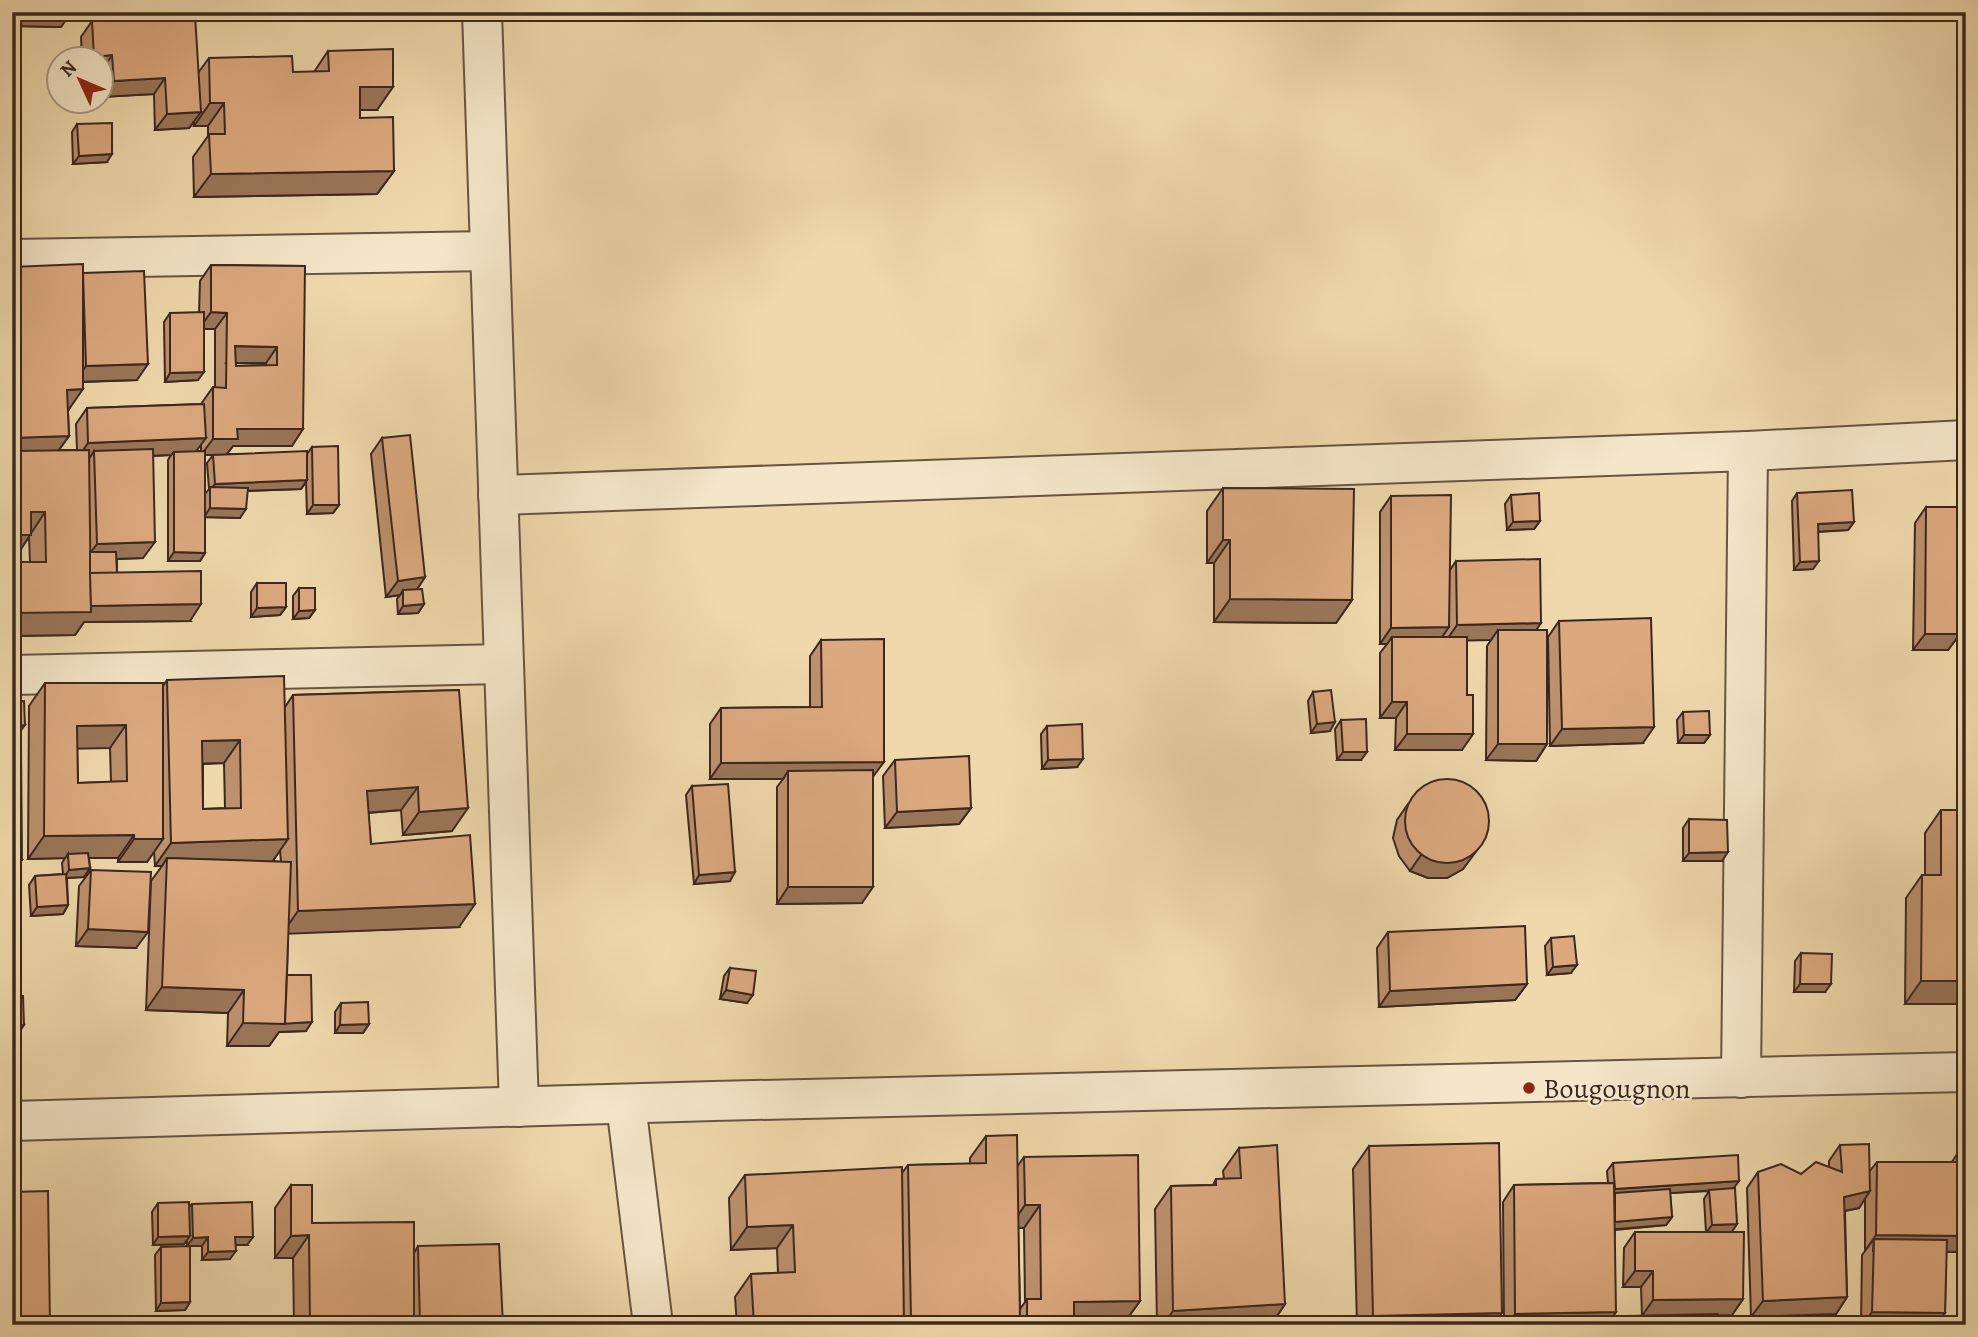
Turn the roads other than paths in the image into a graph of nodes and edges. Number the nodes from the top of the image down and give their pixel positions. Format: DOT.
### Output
graph roads {
  1 [pos="482,12"];
  2 [pos="490,251"];
  3 [pos="12,259"];
  4 [pos="1966,440"];
  5 [pos="1748,451"];
  6 [pos="498,495"];
  7 [pos="503,664"];
  8 [pos="12,675"];
  9 [pos="1966,1073"];
  10 [pos="1741,1078"];
  11 [pos="626,1104"];
  12 [pos="519,1107"];
  13 [pos="12,1121"];
  14 [pos="653,1325"];
  1 -- 2 [label="street"];
  2 -- 3 [label="street"];
  2 -- 6 [label="street"];
  4 -- 5 [label="street"];
  5 -- 6 [label="street"];
  5 -- 10 [label="street"];
  6 -- 7 [label="street"];
  7 -- 8 [label="street"];
  7 -- 12 [label="street"];
  9 -- 10 [label="street"];
  10 -- 11 [label="street"];
  11 -- 12 [label="street"];
  11 -- 14 [label="street"];
  12 -- 13 [label="street"];
}
